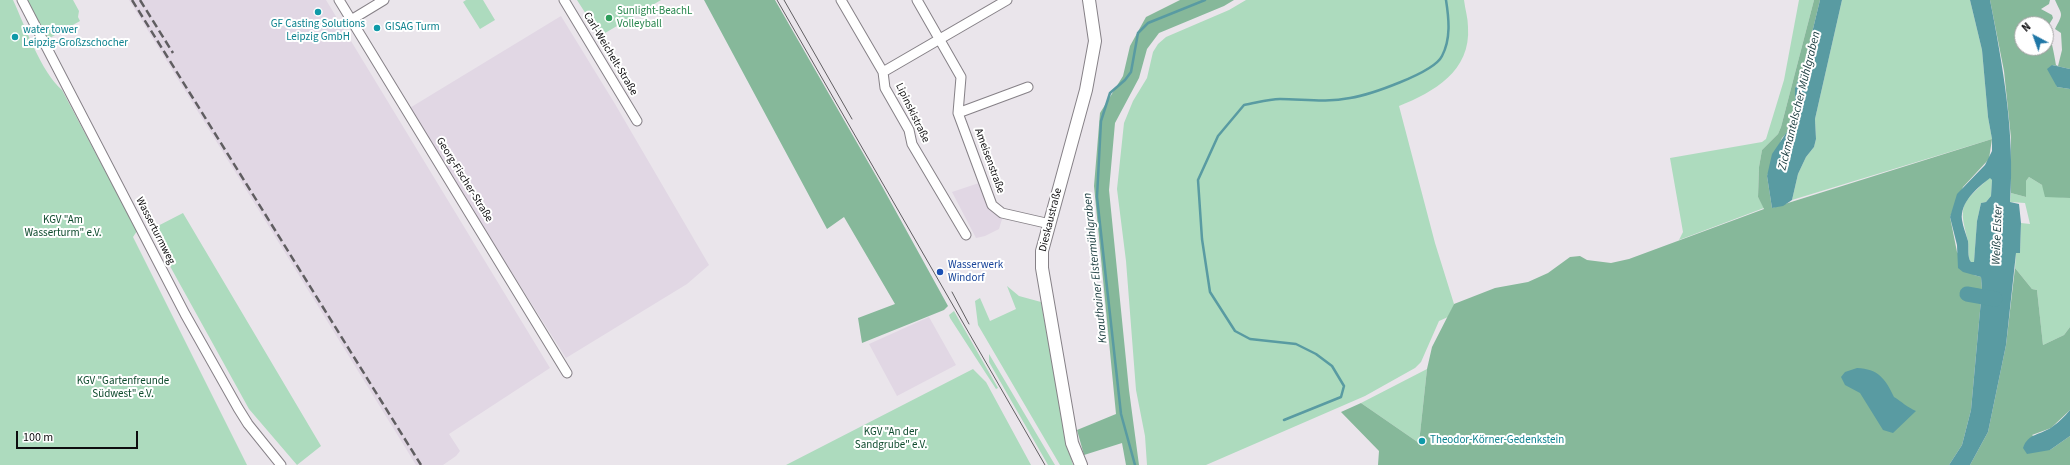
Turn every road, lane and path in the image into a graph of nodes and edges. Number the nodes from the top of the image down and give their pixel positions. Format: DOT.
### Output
graph roads {
  1 [pos="22,0"];
  2 [pos="339,0"];
  3 [pos="384,0"];
  4 [pos="564,0"];
  5 [pos="841,0"];
  6 [pos="917,0"];
  7 [pos="1007,0"];
  8 [pos="1089,0"];
  9 [pos="351,20"];
  10 [pos="940,39"];
  11 [pos="883,72"];
  12 [pos="1028,87"];
  13 [pos="958,113"];
  14 [pos="637,121"];
  15 [pos="1050,224"];
  16 [pos="966,235"];
  17 [pos="567,372"];
  18 [pos="281,465"];
  19 [pos="1081,465"];
  1 -- 18 [label="street, Wasserturmweg"];
  2 -- 9 [label="street, Georg-Fischer-Straße"];
  3 -- 9 [label="street"];
  4 -- 14 [label="street, Carl-Weichelt-Straße"];
  5 -- 11 [label="street, Lipinskistraße"];
  6 -- 10 [label="street, Ameisenstraße"];
  7 -- 10 [label="street"];
  8 -- 15 [label="main road, Dieskaustraße"];
  9 -- 17 [label="street, Georg-Fischer-Straße"];
  10 -- 11 [label="street"];
  10 -- 13 [label="street, Ameisenstraße"];
  11 -- 16 [label="street, Lipinskistraße"];
  12 -- 13 [label="street"];
  13 -- 15 [label="street, Ameisenstraße"];
  15 -- 19 [label="main road, Dieskaustraße"];
}
